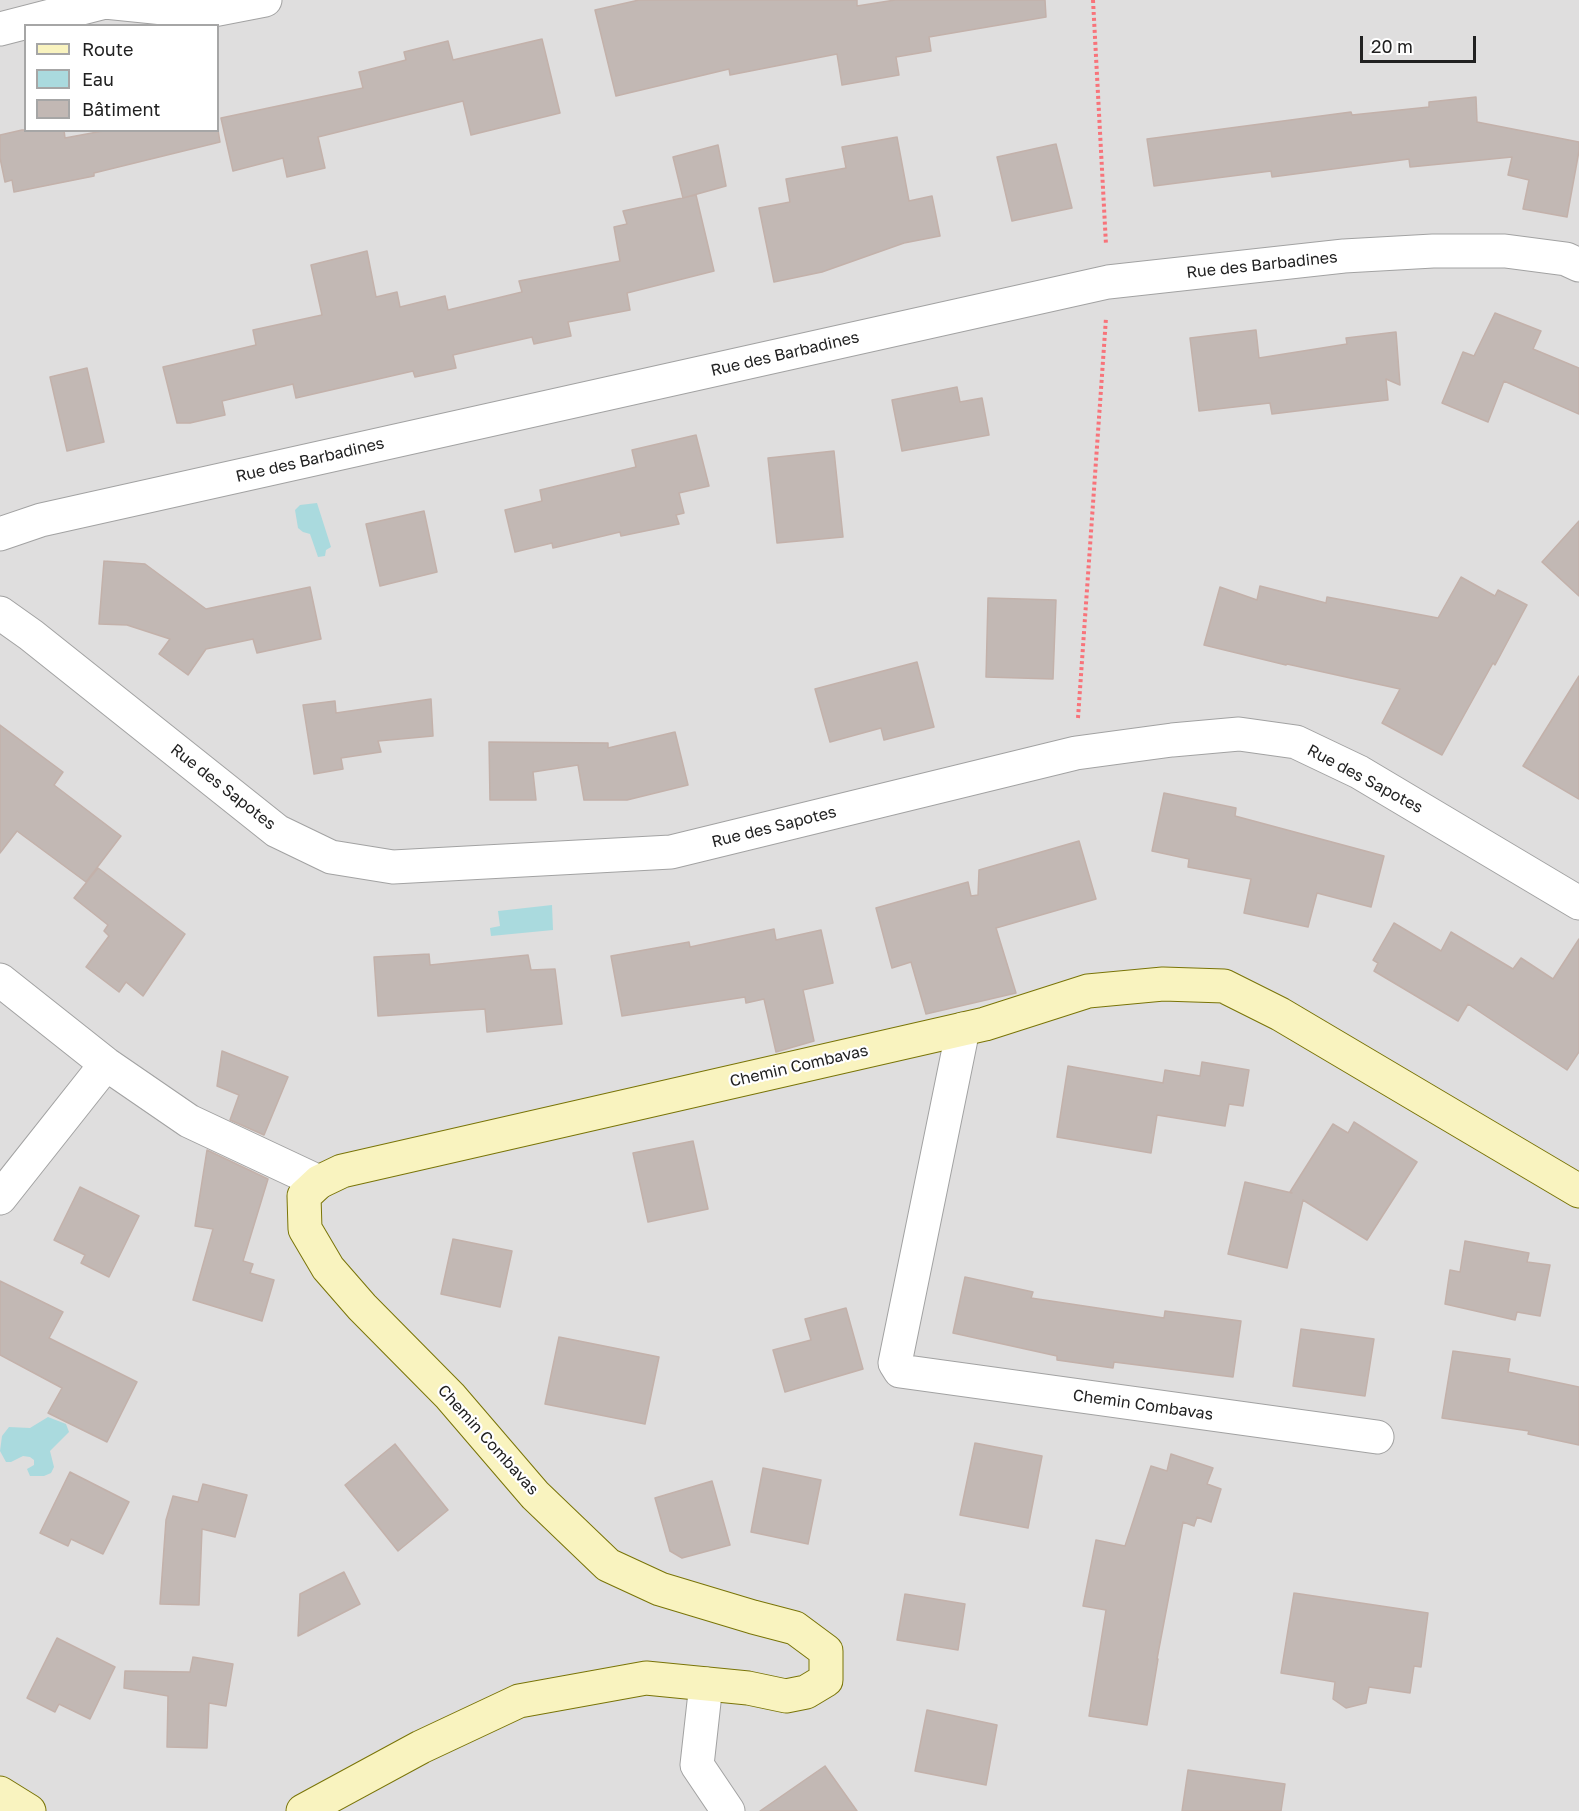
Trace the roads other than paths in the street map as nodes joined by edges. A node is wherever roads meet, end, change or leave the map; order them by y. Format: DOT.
graph roads {
  1 [pos="265,0"];
  2 [pos="0,29"];
  3 [pos="1579,265"];
  4 [pos="0,534"];
  5 [pos="0,613"];
  6 [pos="1579,903"];
  7 [pos="0,980"];
  8 [pos="963,1029"];
  9 [pos="106,1064"];
  10 [pos="319,1182"];
  11 [pos="1579,1191"];
  12 [pos="0,1198"];
  13 [pos="1377,1437"];
  14 [pos="706,1684"];
  15 [pos="0,1793"];
  16 [pos="29,1811"];
  17 [pos="303,1811"];
  18 [pos="728,1811"];
  1 -- 2 [label="street"];
  3 -- 4 [label="street, Rue des Barbadines"];
  5 -- 6 [label="street, Rue des Sapotes"];
  7 -- 9 [label="street"];
  8 -- 10 [label="street, Chemin Combavas"];
  8 -- 11 [label="street, Chemin Combavas"];
  8 -- 13 [label="street, Chemin Combavas"];
  9 -- 10 [label="street"];
  9 -- 12 [label="street"];
  10 -- 14 [label="street, Chemin Combavas"];
  14 -- 17 [label="street, Chemin Combavas"];
  14 -- 18 [label="street"];
  15 -- 16 [label="street"];
}
